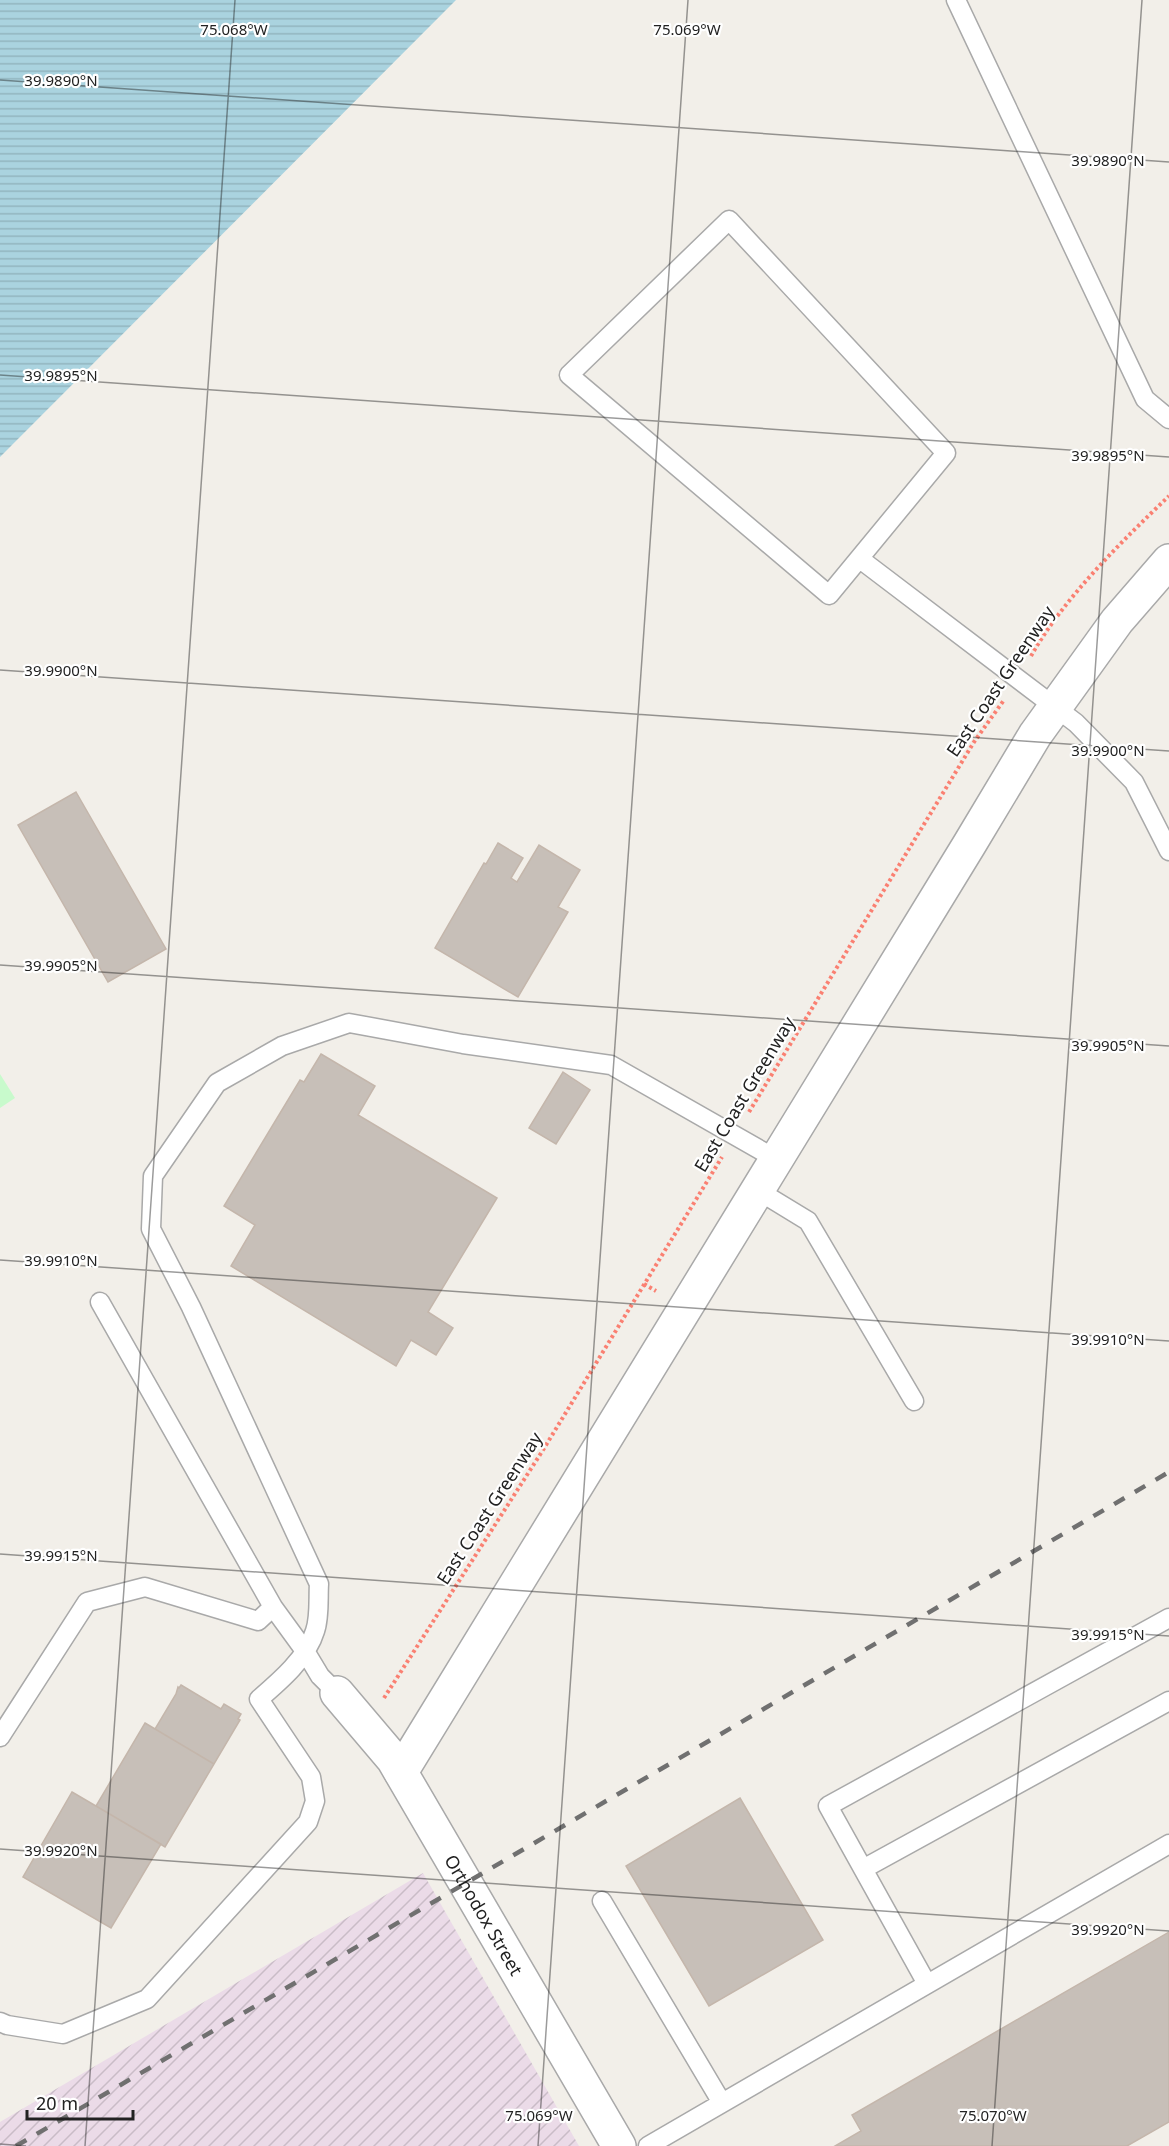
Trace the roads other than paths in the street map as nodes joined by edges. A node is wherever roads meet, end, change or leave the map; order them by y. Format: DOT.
graph roads {
  1 [pos="956,0"];
  2 [pos="1169,419"];
  3 [pos="860,559"];
  4 [pos="1169,561"];
  5 [pos="1055,708"];
  6 [pos="1169,851"];
  7 [pos="776,1159"];
  8 [pos="757,1190"];
  9 [pos="100,1302"];
  10 [pos="914,1401"];
  11 [pos="273,1607"];
  12 [pos="1169,1618"];
  13 [pos="305,1651"];
  14 [pos="337,1693"];
  15 [pos="1169,1701"];
  16 [pos="0,1737"];
  17 [pos="401,1772"];
  18 [pos="1169,1844"];
  19 [pos="863,1869"];
  20 [pos="602,1901"];
  21 [pos="927,1984"];
  22 [pos="0,2022"];
  23 [pos="722,2103"];
  24 [pos="619,2146"];
  25 [pos="648,2146"];
  1 -- 2 [label="lane"];
  3 -- 3 [label="lane"];
  3 -- 5 [label="lane"];
  4 -- 5 [label="street"];
  5 -- 6 [label="lane"];
  5 -- 7 [label="street"];
  7 -- 8 [label="street"];
  7 -- 13 [label="lane"];
  8 -- 10 [label="lane"];
  8 -- 17 [label="street"];
  9 -- 11 [label="lane"];
  11 -- 13 [label="lane"];
  11 -- 16 [label="lane"];
  12 -- 19 [label="lane"];
  13 -- 14 [label="lane"];
  13 -- 22 [label="lane"];
  14 -- 17 [label="street, Orthodox Street"];
  15 -- 19 [label="lane"];
  17 -- 24 [label="street, Orthodox Street"];
  18 -- 21 [label="lane"];
  19 -- 21 [label="lane"];
  20 -- 23 [label="lane"];
  21 -- 23 [label="lane"];
  23 -- 25 [label="lane"];
}
